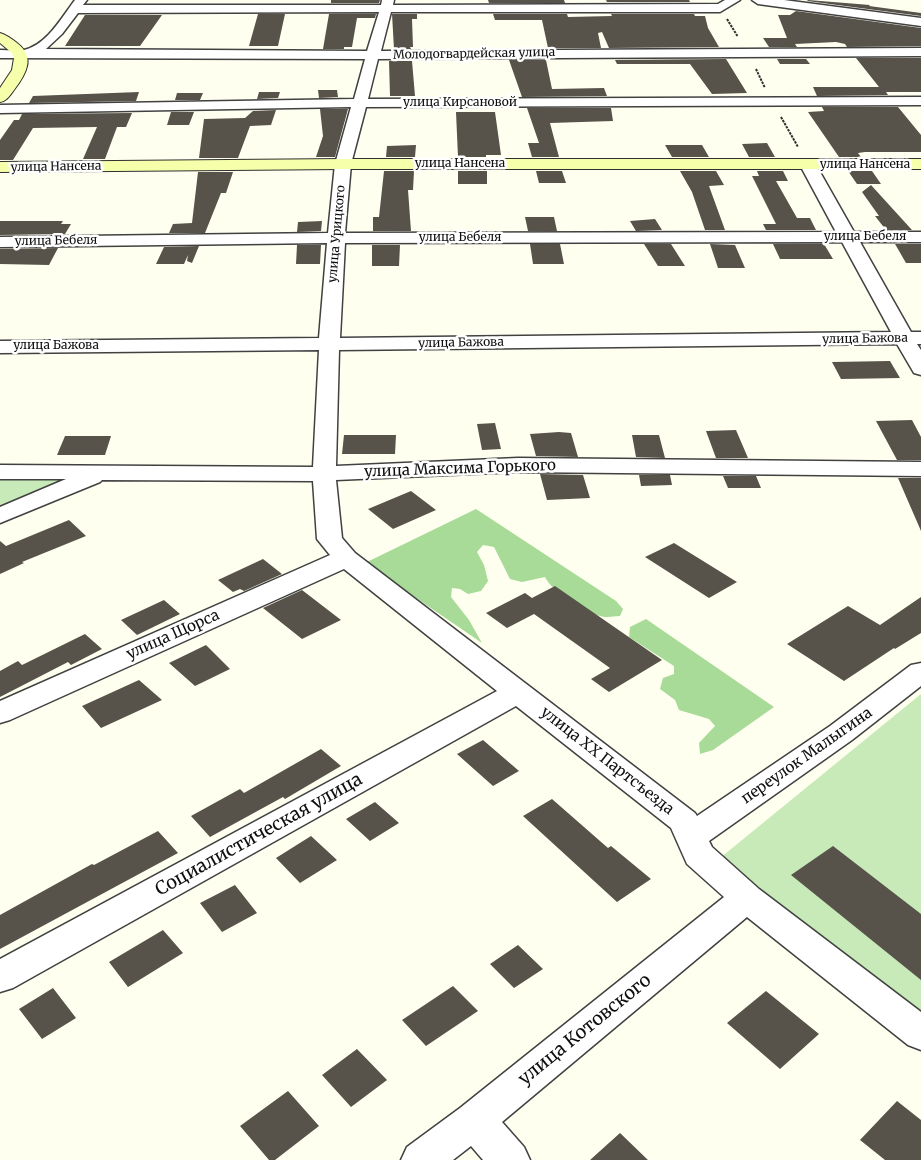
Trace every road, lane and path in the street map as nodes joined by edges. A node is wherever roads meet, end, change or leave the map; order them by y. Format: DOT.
graph roads {
  1 [pos="734,0"];
  2 [pos="758,0"];
  3 [pos="77,4"];
  4 [pos="387,4"];
  5 [pos="921,22"];
  6 [pos="0,37"];
  7 [pos="921,52"];
  8 [pos="24,53"];
  9 [pos="0,54"];
  10 [pos="373,55"];
  11 [pos="0,98"];
  12 [pos="921,101"];
  13 [pos="359,103"];
  14 [pos="0,109"];
  15 [pos="343,164"];
  16 [pos="921,164"];
  17 [pos="808,165"];
  18 [pos="0,167"];
  19 [pos="847,237"];
  20 [pos="921,237"];
  21 [pos="336,238"];
  22 [pos="0,242"];
  23 [pos="913,338"];
  24 [pos="328,345"];
  25 [pos="0,347"];
  26 [pos="921,369"];
  27 [pos="921,469"];
  28 [pos="0,472"];
  29 [pos="104,472"];
  30 [pos="324,474"];
  31 [pos="0,516"];
  32 [pos="346,558"];
  33 [pos="921,672"];
  34 [pos="518,692"];
  35 [pos="0,713"];
  36 [pos="691,838"];
  37 [pos="747,898"];
  38 [pos="0,977"];
  39 [pos="921,1034"];
  40 [pos="474,1121"];
  41 [pos="421,1160"];
  42 [pos="510,1160"];
  1 -- 4 [label="street"];
  2 -- 5 [label="street"];
  3 -- 4 [label="street"];
  3 -- 8 [label="street"];
  4 -- 10 [label="street, улица Урицкого"];
  6 -- 8 [label="main road"];
  7 -- 10 [label="street, Молодогвардейская улица"];
  8 -- 9 [label="street, Молодогвардейская улица"];
  8 -- 10 [label="street, Молодогвардейская улица"];
  8 -- 11 [label="main road"];
  10 -- 13 [label="street, улица Урицкого"];
  12 -- 13 [label="street, улица Кирсановой"];
  13 -- 14 [label="street, улица Кирсановой"];
  13 -- 15 [label="street, улица Урицкого"];
  15 -- 17 [label="main road, улица Нансена"];
  15 -- 18 [label="main road, улица Нансена"];
  15 -- 21 [label="street, улица Урицкого"];
  16 -- 17 [label="main road, улица Нансена"];
  17 -- 19 [label="street"];
  19 -- 20 [label="street, улица Бебеля"];
  19 -- 21 [label="street, улица Бебеля"];
  19 -- 23 [label="street"];
  21 -- 22 [label="street, улица Бебеля"];
  21 -- 24 [label="street, улица Урицкого"];
  23 -- 24 [label="street, улица Бажова"];
  23 -- 26 [label="street"];
  24 -- 25 [label="street, улица Бажова"];
  24 -- 30 [label="street, улица Урицкого"];
  27 -- 30 [label="street, улица Максима Горького"];
  28 -- 29 [label="street, улица Максима Горького"];
  29 -- 30 [label="street, улица Максима Горького"];
  29 -- 31 [label="street"];
  30 -- 32 [label="street, улица XX Партсъезда"];
  32 -- 34 [label="street, улица XX Партсъезда"];
  32 -- 35 [label="street, улица Щорса"];
  33 -- 36 [label="street, переулок Малыгина"];
  34 -- 36 [label="street, улица XX Партсъезда"];
  34 -- 38 [label="street, Социалистическая улица"];
  36 -- 37 [label="street, улица XX Партсъезда"];
  37 -- 39 [label="street, улица XX Партсъезда"];
  37 -- 40 [label="street, улица Котовского"];
  40 -- 41 [label="street, улица Котовского"];
  40 -- 42 [label="street"];
}
